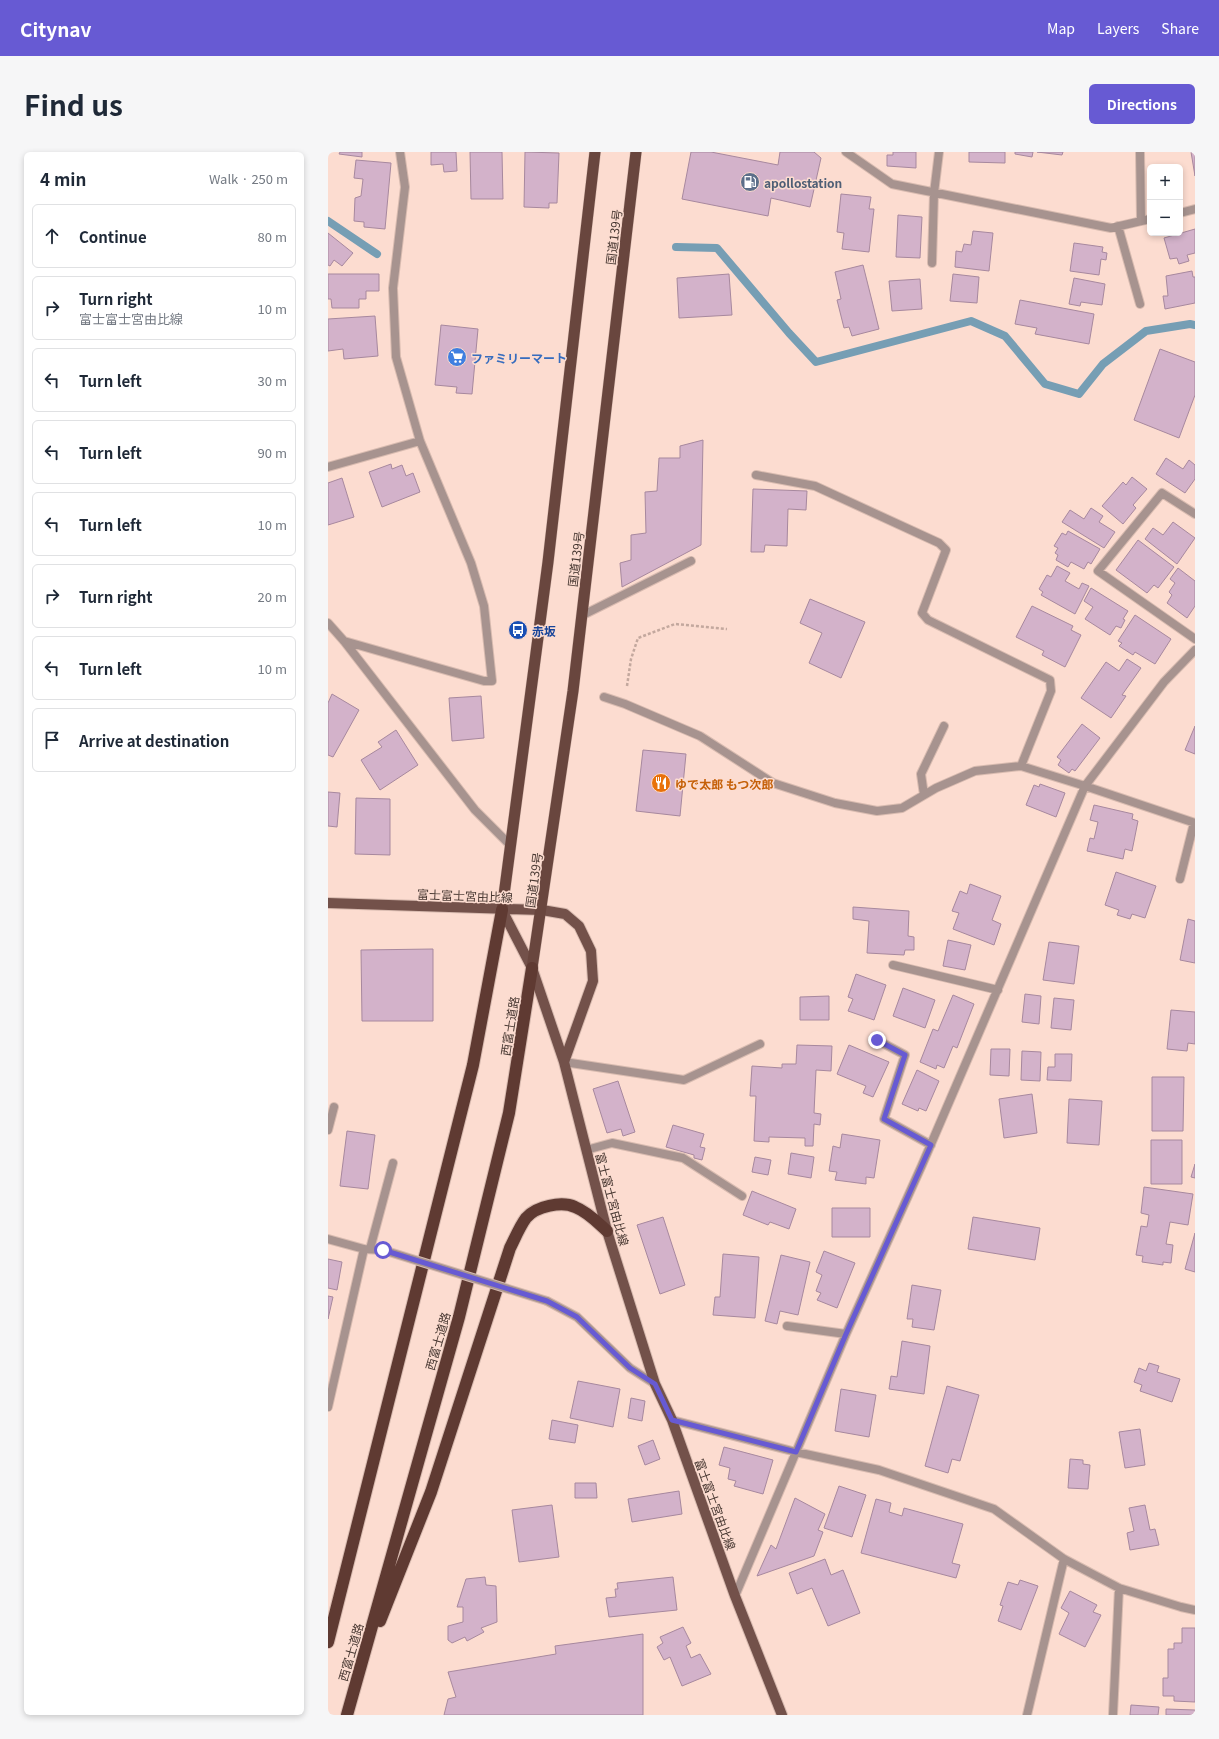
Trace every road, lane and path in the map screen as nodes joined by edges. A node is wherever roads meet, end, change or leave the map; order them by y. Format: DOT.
graph roads {
  1 [pos="400,152"];
  2 [pos="594,152"];
  3 [pos="636,152"];
  4 [pos="846,152"];
  5 [pos="939,152"];
  6 [pos="1140,152"];
  7 [pos="934,192"];
  8 [pos="1195,210"];
  9 [pos="1183,212"];
  10 [pos="1147,220"];
  11 [pos="1141,221"];
  12 [pos="1118,226"];
  13 [pos="932,263"];
  14 [pos="1140,304"];
  15 [pos="420,441"];
  16 [pos="328,468"];
  17 [pos="756,474"];
  18 [pos="1195,514"];
  19 [pos="691,561"];
  20 [pos="581,616"];
  21 [pos="328,623"];
  22 [pos="727,629"];
  23 [pos="1195,639"];
  24 [pos="344,641"];
  25 [pos="1195,650"];
  26 [pos="604,697"];
  27 [pos="625,704"];
  28 [pos="944,726"];
  29 [pos="1021,766"];
  30 [pos="1085,786"];
  31 [pos="924,795"];
  32 [pos="1194,823"];
  33 [pos="510,846"];
  34 [pos="1180,879"];
  35 [pos="328,903"];
  36 [pos="502,910"];
  37 [pos="542,910"];
  38 [pos="893,965"];
  39 [pos="532,968"];
  40 [pos="998,990"];
  41 [pos="877,1040"];
  42 [pos="760,1044"];
  43 [pos="564,1062"];
  44 [pos="334,1107"];
  45 [pos="328,1130"];
  46 [pos="931,1145"];
  47 [pos="586,1150"];
  48 [pos="393,1163"];
  49 [pos="742,1196"];
  50 [pos="607,1232"];
  51 [pos="328,1239"];
  52 [pos="367,1250"];
  53 [pos="787,1326"];
  54 [pos="846,1334"];
  55 [pos="655,1384"];
  56 [pos="328,1407"];
  57 [pos="672,1420"];
  58 [pos="796,1452"];
  59 [pos="1064,1559"];
  60 [pos="1119,1588"];
  61 [pos="735,1596"];
  62 [pos="1195,1610"];
  63 [pos="328,1642"];
  64 [pos="356,1682"];
  65 [pos="346,1715"];
  66 [pos="782,1715"];
  67 [pos="1027,1715"];
  68 [pos="1113,1715"];
  1 -- 15 [label="street"];
  2 -- 33 [label="highway"];
  3 -- 20 [label="highway, 国道139号"];
  4 -- 7 [label="street"];
  5 -- 7 [label="street"];
  6 -- 11 [label="street"];
  7 -- 12 [label="street"];
  7 -- 13 [label="street"];
  8 -- 9 [label="street"];
  10 -- 11 [label="street"];
  11 -- 12 [label="street"];
  12 -- 14 [label="street"];
  15 -- 16 [label="street"];
  15 -- 24 [label="street"];
  17 -- 29 [label="street"];
  18 -- 23 [label="street"];
  19 -- 20 [label="street"];
  20 -- 37 [label="highway, 国道139号"];
  21 -- 24 [label="street"];
  22 -- 27 [label="path"];
  24 -- 33 [label="street"];
  25 -- 30 [label="street"];
  26 -- 27 [label="street"];
  27 -- 31 [label="street"];
  28 -- 31 [label="street"];
  29 -- 30 [label="street"];
  29 -- 31 [label="street"];
  30 -- 32 [label="street"];
  30 -- 40 [label="street"];
  32 -- 34 [label="street"];
  33 -- 36 [label="highway"];
  35 -- 36 [label="main road, 富士富士宮由比線"];
  36 -- 37 [label="main road, 富士富士宮由比線"];
  36 -- 39 [label="main road"];
  36 -- 63 [label="highway, 西富士道路"];
  37 -- 39 [label="highway, 国道139号"];
  37 -- 43 [label="main road, 富士富士宮由比線"];
  38 -- 40 [label="street"];
  39 -- 43 [label="main road"];
  39 -- 64 [label="highway, 西富士道路"];
  40 -- 46 [label="street"];
  41 -- 46 [label="street"];
  42 -- 43 [label="street"];
  43 -- 47 [label="main road, 富士富士宮由比線"];
  44 -- 45 [label="street"];
  46 -- 54 [label="street"];
  47 -- 49 [label="street"];
  47 -- 50 [label="main road, 富士富士宮由比線"];
  48 -- 52 [label="street"];
  50 -- 55 [label="main road, 富士富士宮由比線"];
  50 -- 64 [label="highway"];
  51 -- 52 [label="street"];
  52 -- 55 [label="street, bridge"];
  52 -- 56 [label="street"];
  53 -- 54 [label="street"];
  54 -- 58 [label="street"];
  55 -- 57 [label="main road, 富士富士宮由比線"];
  57 -- 58 [label="street"];
  57 -- 61 [label="main road, 富士富士宮由比線"];
  58 -- 59 [label="street"];
  58 -- 61 [label="street"];
  59 -- 60 [label="street"];
  59 -- 67 [label="street"];
  60 -- 62 [label="street"];
  60 -- 68 [label="street"];
  61 -- 66 [label="main road, 富士富士宮由比線"];
  64 -- 65 [label="highway, 西富士道路"];
}
